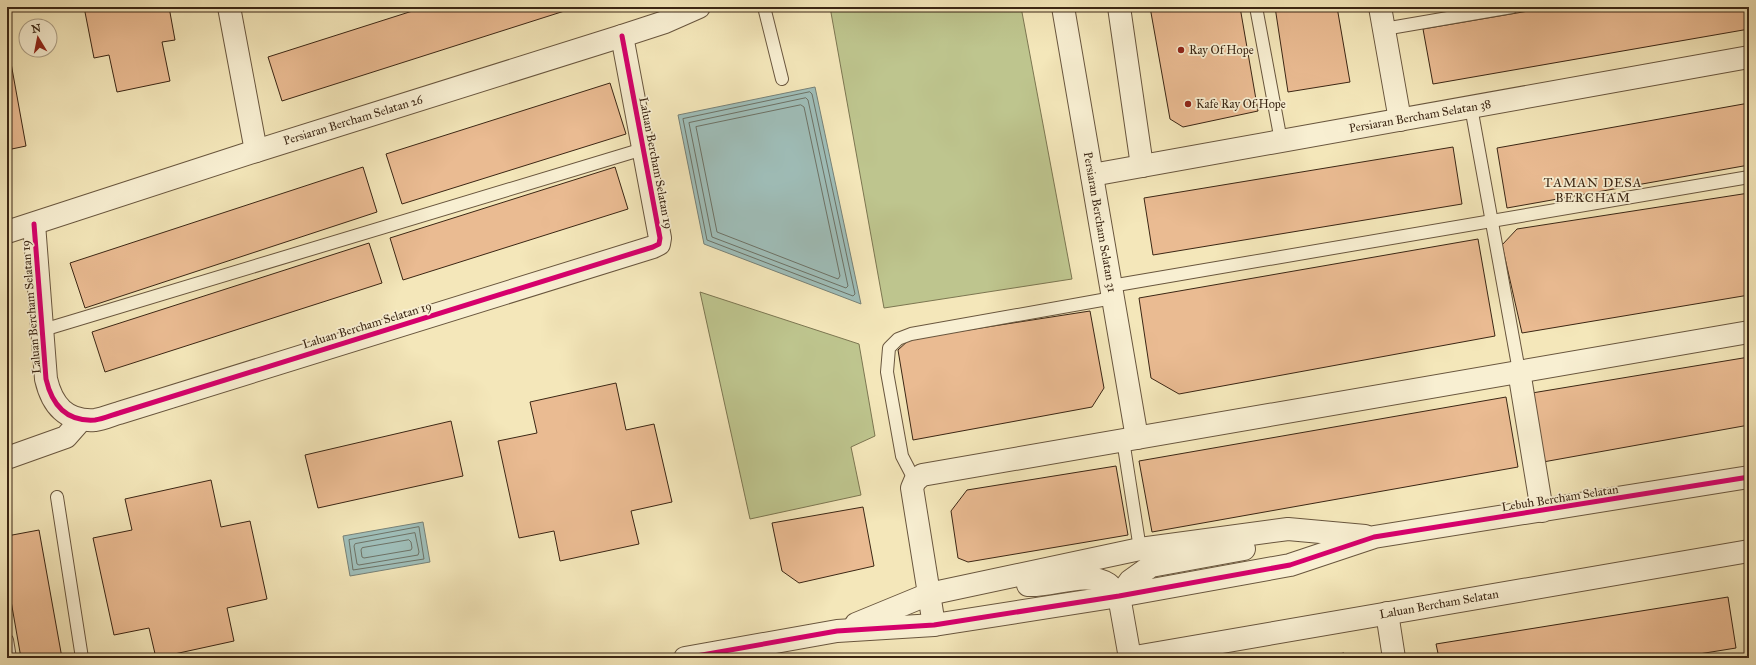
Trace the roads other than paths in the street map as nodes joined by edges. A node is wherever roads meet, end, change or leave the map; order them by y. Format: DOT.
graph roads {
  1 [pos="229,7"];
  2 [pos="699,7"];
  3 [pos="764,7"];
  4 [pos="1063,7"];
  5 [pos="1119,7"];
  6 [pos="1256,7"];
  7 [pos="1380,7"];
  8 [pos="1512,7"];
  9 [pos="1384,29"];
  10 [pos="622,36"];
  11 [pos="1749,57"];
  12 [pos="782,79"];
  13 [pos="1471,107"];
  14 [pos="1400,120"];
  15 [pos="1281,142"];
  16 [pos="644,149"];
  17 [pos="256,151"];
  18 [pos="1142,166"];
  19 [pos="1092,175"];
  20 [pos="1749,177"];
  21 [pos="1492,221"];
  22 [pos="34,224"];
  23 [pos="7,232"];
  24 [pos="1112,292"];
  25 [pos="43,330"];
  26 [pos="1749,332"];
  27 [pos="1519,372"];
  28 [pos="81,420"];
  29 [pos="1130,439"];
  30 [pos="7,458"];
  31 [pos="1749,477"];
  32 [pos="915,481"];
  33 [pos="57,497"];
  34 [pos="1542,511"];
  35 [pos="1288,529"];
  36 [pos="1374,537"];
  37 [pos="1140,549"];
  38 [pos="1749,551"];
  39 [pos="992,580"];
  40 [pos="929,594"];
  41 [pos="1119,596"];
  42 [pos="1387,613"];
  43 [pos="934,625"];
  44 [pos="837,631"];
  45 [pos="7,640"];
  46 [pos="10,658"];
  47 [pos="82,658"];
  48 [pos="685,658"];
  49 [pos="1129,658"];
  50 [pos="1394,658"];
  1 -- 17 [label="street"];
  2 -- 10 [label="street, Persiaran Bercham Selatan 26"];
  3 -- 12 [label="lane"];
  4 -- 19 [label="street, Persiaran Bercham Selatan 31"];
  5 -- 18 [label="street"];
  6 -- 15 [label="lane"];
  7 -- 9 [label="street"];
  8 -- 9 [label="lane"];
  9 -- 14 [label="street"];
  10 -- 16 [label="street, Laluan Bercham Selatan 19"];
  10 -- 17 [label="street, Persiaran Bercham Selatan 26"];
  11 -- 13 [label="street, Persiaran Bercham Selatan 38"];
  13 -- 14 [label="street, Persiaran Bercham Selatan 38"];
  13 -- 21 [label="lane"];
  14 -- 15 [label="street, Persiaran Bercham Selatan 38"];
  15 -- 18 [label="street, Persiaran Bercham Selatan 38"];
  16 -- 25 [label="lane"];
  16 -- 28 [label="street, Laluan Bercham Selatan 19"];
  17 -- 22 [label="street, Persiaran Bercham Selatan 26"];
  18 -- 19 [label="street, Persiaran Bercham Selatan 38"];
  19 -- 24 [label="street, Persiaran Bercham Selatan 31"];
  20 -- 21 [label="lane"];
  21 -- 24 [label="lane"];
  21 -- 27 [label="lane"];
  22 -- 23 [label="street, Persiaran Bercham Selatan 26"];
  22 -- 25 [label="street, Laluan Bercham Selatan 19"];
  24 -- 29 [label="street, Persiaran Bercham Selatan 31"];
  24 -- 32 [label="lane"];
  25 -- 28 [label="street, Laluan Bercham Selatan 19"];
  26 -- 27 [label="street"];
  27 -- 29 [label="street"];
  27 -- 34 [label="street"];
  28 -- 30 [label="street"];
  29 -- 32 [label="street"];
  29 -- 37 [label="lane, Persiaran Bercham Selatan 31"];
  31 -- 34 [label="street, Lebuh Bercham Selatan"];
  32 -- 40 [label="street"];
  33 -- 47 [label="lane"];
  34 -- 36 [label="street, Lebuh Bercham Selatan"];
  35 -- 36 [label="street"];
  35 -- 37 [label="street"];
  35 -- 41 [label="street"];
  36 -- 41 [label="street"];
  37 -- 39 [label="street"];
  38 -- 42 [label="street, Laluan Bercham Selatan"];
  39 -- 40 [label="street"];
  39 -- 41 [label="street"];
  40 -- 43 [label="street"];
  40 -- 44 [label="street"];
  41 -- 43 [label="street"];
  41 -- 49 [label="street"];
  42 -- 49 [label="street, Laluan Bercham Selatan"];
  42 -- 50 [label="street"];
  43 -- 44 [label="street"];
  44 -- 48 [label="street"];
  45 -- 46 [label="lane"];
}
